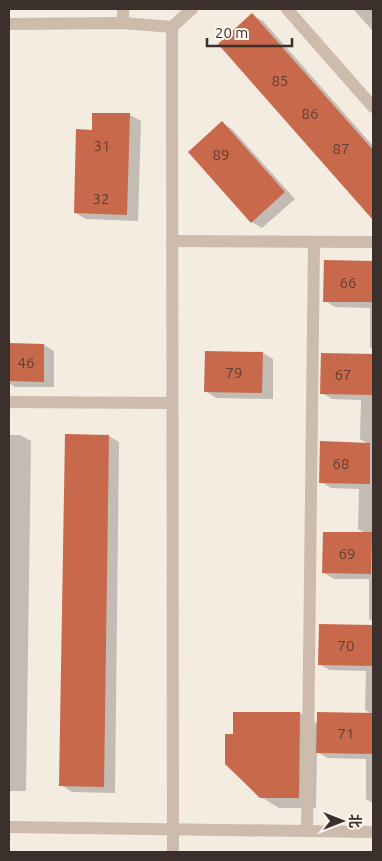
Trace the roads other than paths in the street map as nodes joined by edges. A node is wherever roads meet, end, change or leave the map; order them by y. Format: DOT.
graph roads {
  1 [pos="123,9"];
  2 [pos="192,9"];
  3 [pos="287,9"];
  4 [pos="123,23"];
  5 [pos="9,24"];
  6 [pos="172,27"];
  7 [pos="373,107"];
  8 [pos="172,241"];
  9 [pos="314,242"];
  10 [pos="373,242"];
  11 [pos="9,402"];
  12 [pos="172,403"];
  13 [pos="9,827"];
  14 [pos="172,829"];
  15 [pos="307,831"];
  16 [pos="373,832"];
  17 [pos="173,852"];
  1 -- 4 [label="street"];
  2 -- 6 [label="street"];
  3 -- 7 [label="street"];
  4 -- 5 [label="street"];
  4 -- 6 [label="street"];
  6 -- 8 [label="street"];
  8 -- 9 [label="street"];
  8 -- 12 [label="street"];
  9 -- 10 [label="street"];
  9 -- 15 [label="street"];
  11 -- 12 [label="street"];
  12 -- 14 [label="street"];
  13 -- 14 [label="street"];
  14 -- 15 [label="street"];
  14 -- 17 [label="street"];
  15 -- 16 [label="street"];
}
